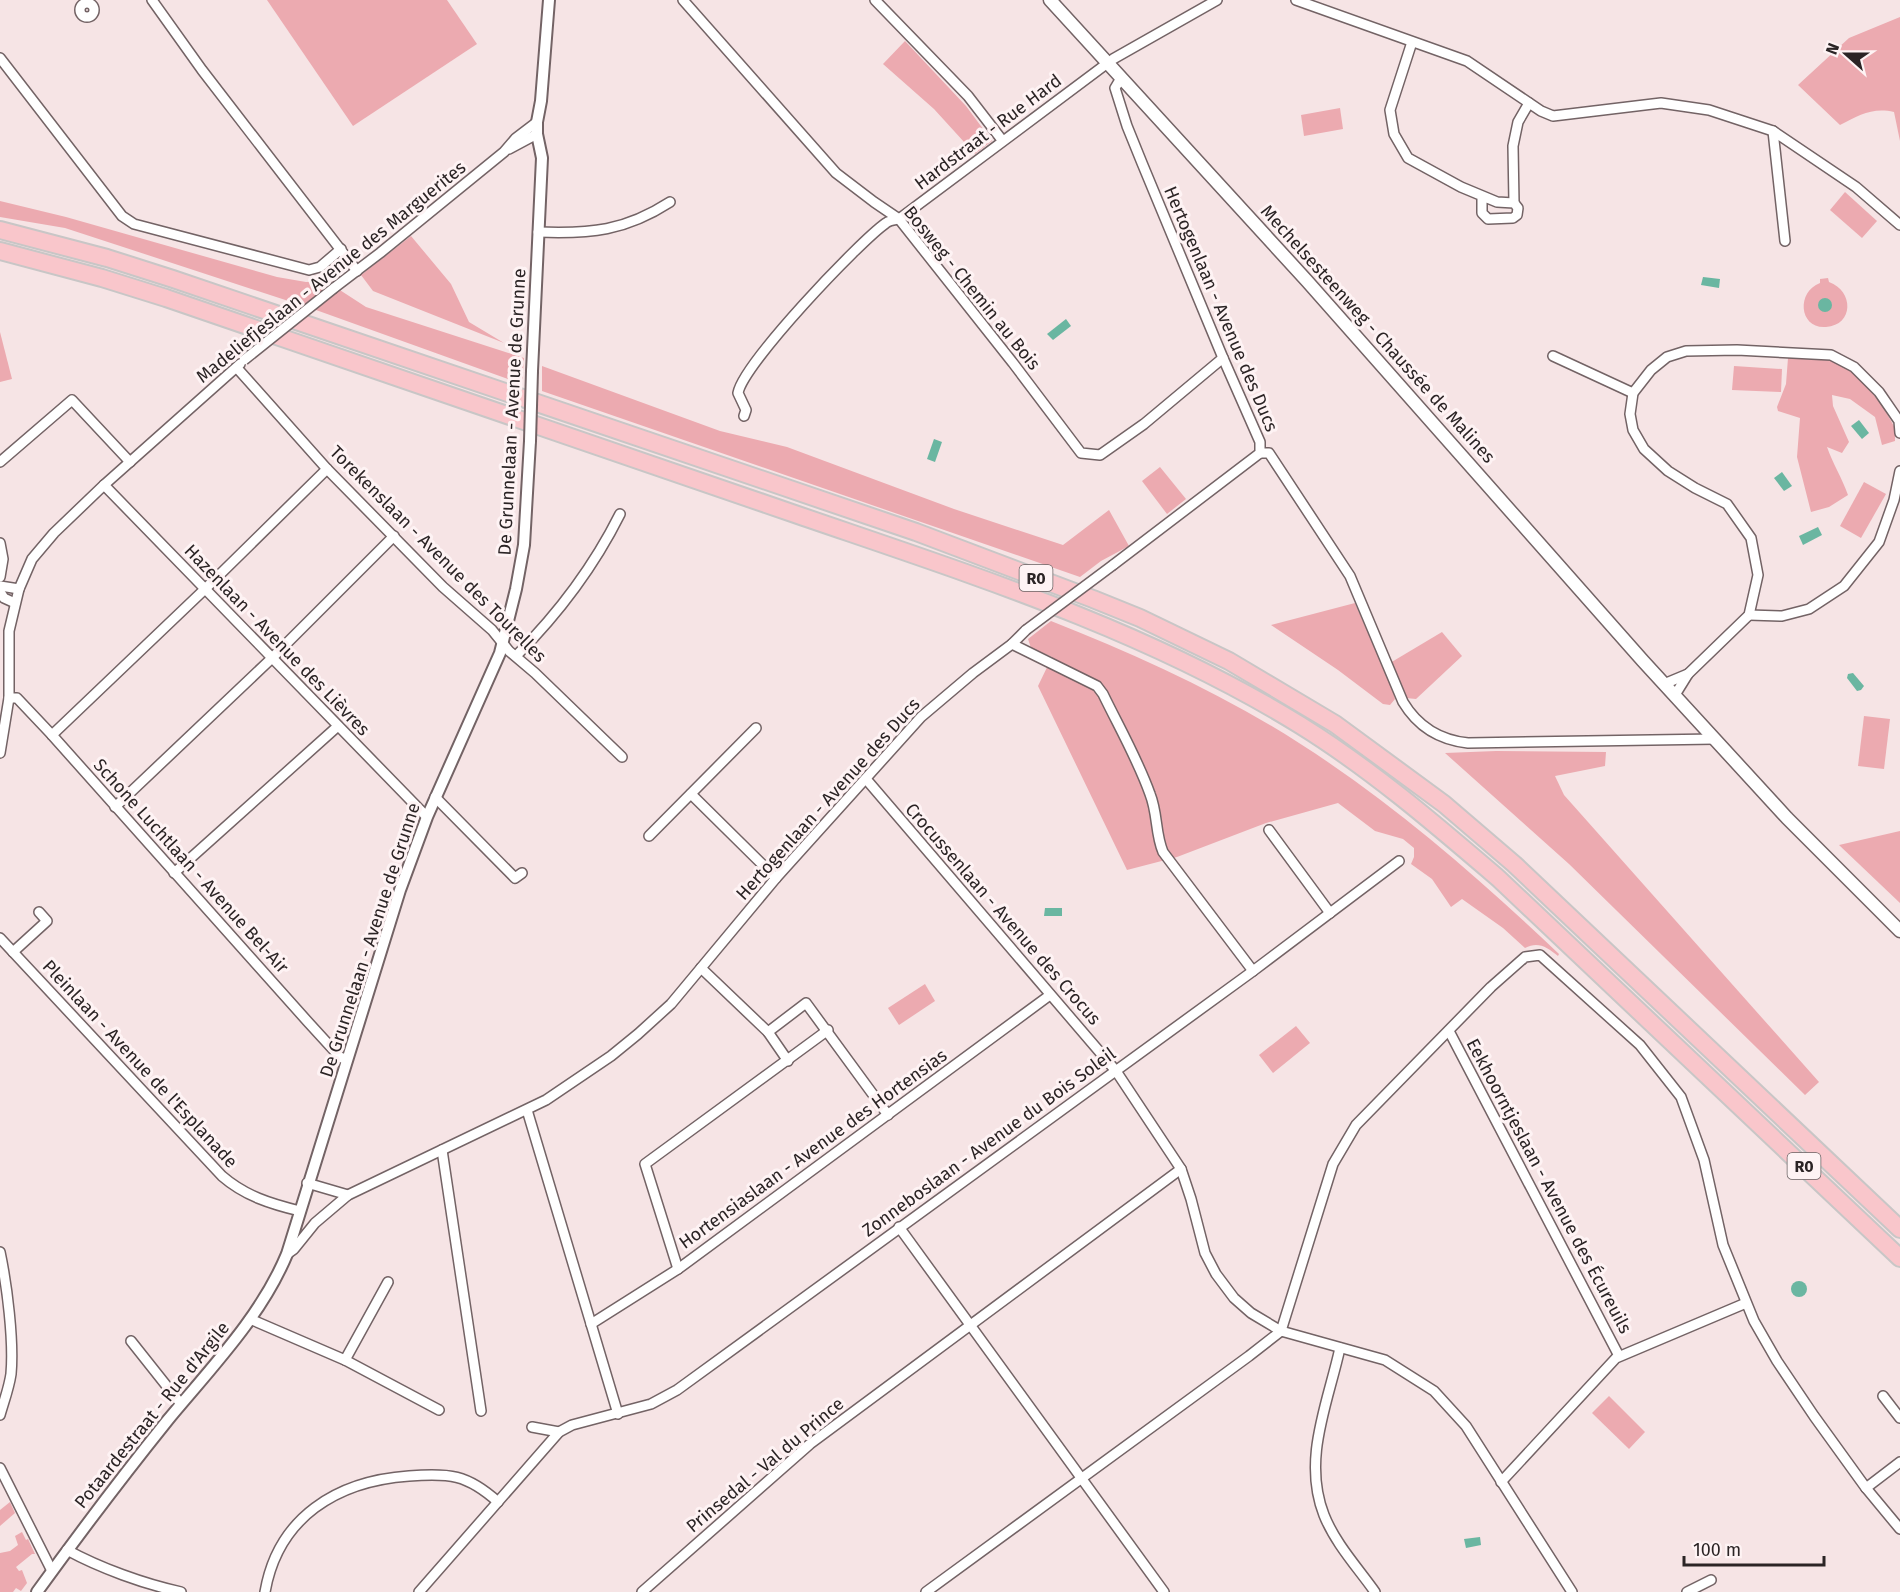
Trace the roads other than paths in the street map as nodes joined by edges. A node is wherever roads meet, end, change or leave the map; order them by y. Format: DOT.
graph roads {
  1 [pos="103,0"];
  2 [pos="152,0"];
  3 [pos="549,0"];
  4 [pos="683,0"];
  5 [pos="875,0"];
  6 [pos="1050,0"];
  7 [pos="1217,0"];
  8 [pos="1296,0"];
  9 [pos="93,6"];
  10 [pos="1412,42"];
  11 [pos="0,58"];
  12 [pos="1107,63"];
  13 [pos="1121,78"];
  14 [pos="1529,103"];
  15 [pos="537,122"];
  16 [pos="1773,131"];
  17 [pos="537,134"];
  18 [pos="1002,140"];
  19 [pos="504,152"];
  20 [pos="1482,196"];
  21 [pos="670,202"];
  22 [pos="1514,202"];
  23 [pos="899,219"];
  24 [pos="1900,225"];
  25 [pos="0,230"];
  26 [pos="538,232"];
  27 [pos="1785,241"];
  28 [pos="341,249"];
  29 [pos="0,251"];
  30 [pos="357,271"];
  31 [pos="1553,356"];
  32 [pos="1223,358"];
  33 [pos="237,368"];
  34 [pos="1633,393"];
  35 [pos="744,416"];
  36 [pos="1900,433"];
  37 [pos="1260,453"];
  38 [pos="0,462"];
  39 [pos="130,462"];
  40 [pos="327,469"];
  41 [pos="1900,471"];
  42 [pos="104,485"];
  43 [pos="620,514"];
  44 [pos="394,536"];
  45 [pos="0,543"];
  46 [pos="0,577"];
  47 [pos="0,586"];
  48 [pos="19,589"];
  49 [pos="205,590"];
  50 [pos="0,592"];
  51 [pos="15,603"];
  52 [pos="1749,615"];
  53 [pos="503,642"];
  54 [pos="1012,644"];
  55 [pos="516,656"];
  56 [pos="271,659"];
  57 [pos="4,660"];
  58 [pos="1688,674"];
  59 [pos="1664,684"];
  60 [pos="1675,695"];
  61 [pos="9,698"];
  62 [pos="338,726"];
  63 [pos="756,728"];
  64 [pos="52,735"];
  65 [pos="1714,740"];
  66 [pos="0,753"];
  67 [pos="622,757"];
  68 [pos="866,779"];
  69 [pos="691,794"];
  70 [pos="435,797"];
  71 [pos="115,807"];
  72 [pos="427,817"];
  73 [pos="1269,830"];
  74 [pos="649,836"];
  75 [pos="1399,861"];
  76 [pos="174,873"];
  77 [pos="522,873"];
  78 [pos="776,878"];
  79 [pos="39,912"];
  80 [pos="1330,913"];
  81 [pos="1900,931"];
  82 [pos="0,938"];
  83 [pos="13,952"];
  84 [pos="701,968"];
  85 [pos="1253,971"];
  86 [pos="1050,994"];
  87 [pos="828,1030"];
  88 [pos="1449,1031"];
  89 [pos="768,1032"];
  90 [pos="347,1060"];
  91 [pos="788,1061"];
  92 [pos="1116,1071"];
  93 [pos="527,1110"];
  94 [pos="888,1115"];
  95 [pos="442,1150"];
  96 [pos="1181,1169"];
  97 [pos="308,1183"];
  98 [pos="348,1195"];
  99 [pos="300,1211"];
  100 [pos="899,1227"];
  101 [pos="1900,1229"];
  102 [pos="0,1252"];
  103 [pos="287,1254"];
  104 [pos="1900,1258"];
  105 [pos="678,1269"];
  106 [pos="388,1281"];
  107 [pos="1746,1303"];
  108 [pos="250,1319"];
  109 [pos="591,1324"];
  110 [pos="970,1325"];
  111 [pos="1281,1331"];
  112 [pos="131,1341"];
  113 [pos="1340,1348"];
  114 [pos="1619,1356"];
  115 [pos="345,1360"];
  116 [pos="1883,1396"];
  117 [pos="181,1404"];
  118 [pos="439,1410"];
  119 [pos="481,1411"];
  120 [pos="618,1414"];
  121 [pos="0,1415"];
  122 [pos="1900,1418"];
  123 [pos="532,1427"];
  124 [pos="559,1432"];
  125 [pos="1900,1462"];
  126 [pos="0,1468"];
  127 [pos="1081,1478"];
  128 [pos="1501,1482"];
  129 [pos="1866,1488"];
  130 [pos="498,1502"];
  131 [pos="1900,1529"];
  132 [pos="67,1550"];
  133 [pos="52,1571"];
  134 [pos="1711,1580"];
  135 [pos="37,1592"];
  136 [pos="181,1592"];
  137 [pos="265,1592"];
  138 [pos="419,1592"];
  139 [pos="642,1592"];
  140 [pos="926,1592"];
  141 [pos="1164,1592"];
  142 [pos="1375,1592"];
  143 [pos="1572,1592"];
  144 [pos="1687,1592"];
  1 -- 9 [label="street"];
  2 -- 28 [label="street"];
  3 -- 15 [label="street, De Grunnelaan - Avenue de Grunne"];
  4 -- 23 [label="street, Bosweg - Chemin au Bois"];
  5 -- 18 [label="street"];
  6 -- 12 [label="main road, Mechelsesteenweg - Chaussée de Malines"];
  7 -- 12 [label="street, Hardstraat - Rue Hard"];
  8 -- 10 [label="street"];
  10 -- 14 [label="street"];
  10 -- 20 [label="street"];
  11 -- 28 [label="street"];
  12 -- 13 [label="main road, Mechelsesteenweg - Chaussée de Malines"];
  12 -- 18 [label="street, Hardstraat - Rue Hard"];
  13 -- 32 [label="street, Hertogenlaan - Avenue des Ducs"];
  13 -- 59 [label="main road, Mechelsesteenweg - Chaussée de Malines"];
  14 -- 16 [label="street"];
  14 -- 22 [label="street"];
  15 -- 17 [label="street, De Grunnelaan - Avenue de Grunne"];
  15 -- 19 [label="street, Madeliefjeslaan - Avenue des Marguerites"];
  16 -- 24 [label="street"];
  16 -- 27 [label="street"];
  17 -- 19 [label="street, Madeliefjeslaan - Avenue des Marguerites"];
  17 -- 26 [label="street, De Grunnelaan - Avenue de Grunne"];
  18 -- 23 [label="street, Hardstraat - Rue Hard"];
  19 -- 30 [label="street, Madeliefjeslaan - Avenue des Marguerites"];
  20 -- 22 [label="street"];
  20 -- 22 [label="street"];
  21 -- 26 [label="street"];
  23 -- 32 [label="street, Bosweg - Chemin au Bois"];
  23 -- 35 [label="street, Hardstraat - Rue Hard"];
  25 -- 101 [label="highway, R0"];
  26 -- 53 [label="street, De Grunnelaan - Avenue de Grunne, bridge"];
  28 -- 30 [label="street"];
  29 -- 104 [label="highway, R0"];
  30 -- 33 [label="street, Madeliefjeslaan - Avenue des Marguerites, bridge"];
  31 -- 34 [label="street"];
  32 -- 37 [label="street, Hertogenlaan - Avenue des Ducs"];
  33 -- 39 [label="street, Madeliefjeslaan - Avenue des Marguerites"];
  33 -- 40 [label="street, Torekenslaan - Avenue des Tourelles"];
  34 -- 36 [label="street"];
  34 -- 52 [label="street"];
  37 -- 54 [label="street, Hertogenlaan - Avenue des Ducs, bridge"];
  37 -- 65 [label="street"];
  38 -- 39 [label="street"];
  39 -- 42 [label="street, Madeliefjeslaan - Avenue des Marguerites"];
  40 -- 44 [label="street, Torekenslaan - Avenue des Tourelles"];
  40 -- 49 [label="street"];
  41 -- 52 [label="street"];
  42 -- 48 [label="street, Madeliefjeslaan - Avenue des Marguerites"];
  42 -- 49 [label="street, Hazenlaan - Avenue des Lièvres"];
  43 -- 55 [label="street"];
  44 -- 53 [label="street, Torekenslaan - Avenue des Tourelles"];
  44 -- 56 [label="street"];
  45 -- 46 [label="street"];
  47 -- 48 [label="street"];
  48 -- 51 [label="street, Madeliefjeslaan - Avenue des Marguerites"];
  49 -- 56 [label="street, Hazenlaan - Avenue des Lièvres"];
  49 -- 64 [label="street"];
  50 -- 51 [label="street"];
  51 -- 57 [label="street, Madeliefjeslaan - Avenue des Marguerites"];
  52 -- 58 [label="street"];
  53 -- 55 [label="street, Torekenslaan - Avenue des Tourelles"];
  53 -- 70 [label="street, De Grunnelaan - Avenue de Grunne"];
  54 -- 68 [label="street, Hertogenlaan - Avenue des Ducs"];
  54 -- 85 [label="street"];
  55 -- 67 [label="street, Torekenslaan - Avenue des Tourelles"];
  56 -- 62 [label="street, Hazenlaan - Avenue des Lièvres"];
  56 -- 71 [label="street"];
  57 -- 61 [label="street, Madeliefjeslaan - Avenue des Marguerites"];
  58 -- 59 [label="street"];
  58 -- 60 [label="street"];
  59 -- 60 [label="main road, Mechelsesteenweg - Chaussée de Malines"];
  60 -- 65 [label="main road, Mechelsesteenweg - Chaussée de Malines"];
  61 -- 64 [label="street, Schone Luchtlaan - Avenue Bel-Air"];
  61 -- 66 [label="street, Madeliefjeslaan - Avenue des Marguerites"];
  62 -- 72 [label="street, Hazenlaan - Avenue des Lièvres"];
  62 -- 76 [label="street"];
  63 -- 69 [label="street"];
  64 -- 71 [label="street, Schone Luchtlaan - Avenue Bel-Air"];
  65 -- 81 [label="main road, Mechelsesteenweg - Chaussée de Malines"];
  68 -- 78 [label="street, Hertogenlaan - Avenue des Ducs"];
  68 -- 86 [label="street, Crocussenlaan - Avenue des Crocus"];
  69 -- 74 [label="street"];
  69 -- 78 [label="street"];
  70 -- 72 [label="street, De Grunnelaan - Avenue de Grunne"];
  70 -- 77 [label="street"];
  71 -- 76 [label="street, Schone Luchtlaan - Avenue Bel-Air"];
  72 -- 90 [label="street, De Grunnelaan - Avenue de Grunne"];
  73 -- 80 [label="street"];
  75 -- 80 [label="street, Zonneboslaan - Avenue du Bois Soleil"];
  76 -- 90 [label="street, Schone Luchtlaan - Avenue Bel-Air"];
  78 -- 84 [label="street, Hertogenlaan - Avenue des Ducs"];
  79 -- 83 [label="street"];
  80 -- 85 [label="street, Zonneboslaan - Avenue du Bois Soleil"];
  82 -- 83 [label="street, Pleinlaan - Avenue de l'Esplanade"];
  83 -- 99 [label="street, Pleinlaan - Avenue de l'Esplanade"];
  84 -- 89 [label="street"];
  84 -- 93 [label="street, Hertogenlaan - Avenue des Ducs"];
  85 -- 92 [label="street, Zonneboslaan - Avenue du Bois Soleil"];
  86 -- 92 [label="street, Crocussenlaan - Avenue des Crocus"];
  86 -- 94 [label="street, Hortensiaslaan - Avenue des Hortensias"];
  87 -- 89 [label="street"];
  87 -- 91 [label="street"];
  87 -- 94 [label="street"];
  88 -- 107 [label="street"];
  88 -- 111 [label="street"];
  88 -- 114 [label="street, Eekhoorntjeslaan - Avenue des Écureuils"];
  89 -- 91 [label="street"];
  90 -- 97 [label="street, De Grunnelaan - Avenue de Grunne"];
  91 -- 105 [label="street"];
  92 -- 96 [label="street, Crocussenlaan - Avenue des Crocus"];
  92 -- 100 [label="street, Zonneboslaan - Avenue du Bois Soleil"];
  93 -- 95 [label="street, Hertogenlaan - Avenue des Ducs"];
  93 -- 109 [label="street"];
  94 -- 105 [label="street, Hortensiaslaan - Avenue des Hortensias"];
  95 -- 98 [label="street, Hertogenlaan - Avenue des Ducs"];
  95 -- 119 [label="street"];
  96 -- 110 [label="street, Prinsedal - Val du Prince"];
  96 -- 111 [label="street, Crocussenlaan - Avenue des Crocus"];
  97 -- 98 [label="street"];
  97 -- 99 [label="street, De Grunnelaan - Avenue de Grunne"];
  98 -- 103 [label="street, Hertogenlaan - Avenue des Ducs"];
  99 -- 103 [label="street, De Grunnelaan - Avenue de Grunne"];
  100 -- 110 [label="street"];
  100 -- 120 [label="street, Zonneboslaan - Avenue du Bois Soleil"];
  102 -- 121 [label="street"];
  103 -- 108 [label="street, Potaardestraat - Rue d'Argile"];
  105 -- 109 [label="street, Hortensiaslaan - Avenue des Hortensias"];
  106 -- 115 [label="street"];
  107 -- 114 [label="street"];
  107 -- 129 [label="street"];
  108 -- 115 [label="street"];
  108 -- 117 [label="street, Potaardestraat - Rue d'Argile"];
  109 -- 120 [label="street"];
  110 -- 127 [label="street"];
  110 -- 139 [label="street, Prinsedal - Val du Prince"];
  111 -- 113 [label="street, Crocussenlaan - Avenue des Crocus"];
  111 -- 127 [label="street"];
  112 -- 117 [label="street"];
  113 -- 128 [label="street, Crocussenlaan - Avenue des Crocus"];
  113 -- 142 [label="street"];
  114 -- 128 [label="street"];
  115 -- 118 [label="street"];
  116 -- 122 [label="street"];
  117 -- 132 [label="street, Potaardestraat - Rue d'Argile"];
  120 -- 124 [label="street, Zonneboslaan - Avenue du Bois Soleil"];
  123 -- 124 [label="street"];
  124 -- 130 [label="street"];
  125 -- 129 [label="street"];
  126 -- 133 [label="street"];
  127 -- 140 [label="street"];
  127 -- 141 [label="street"];
  128 -- 143 [label="street, Crocussenlaan - Avenue des Crocus"];
  129 -- 131 [label="street"];
  130 -- 137 [label="street"];
  130 -- 138 [label="street"];
  132 -- 133 [label="street, Potaardestraat - Rue d'Argile"];
  132 -- 136 [label="street"];
  133 -- 135 [label="street, Potaardestraat - Rue d'Argile"];
  134 -- 144 [label="street"];
}
